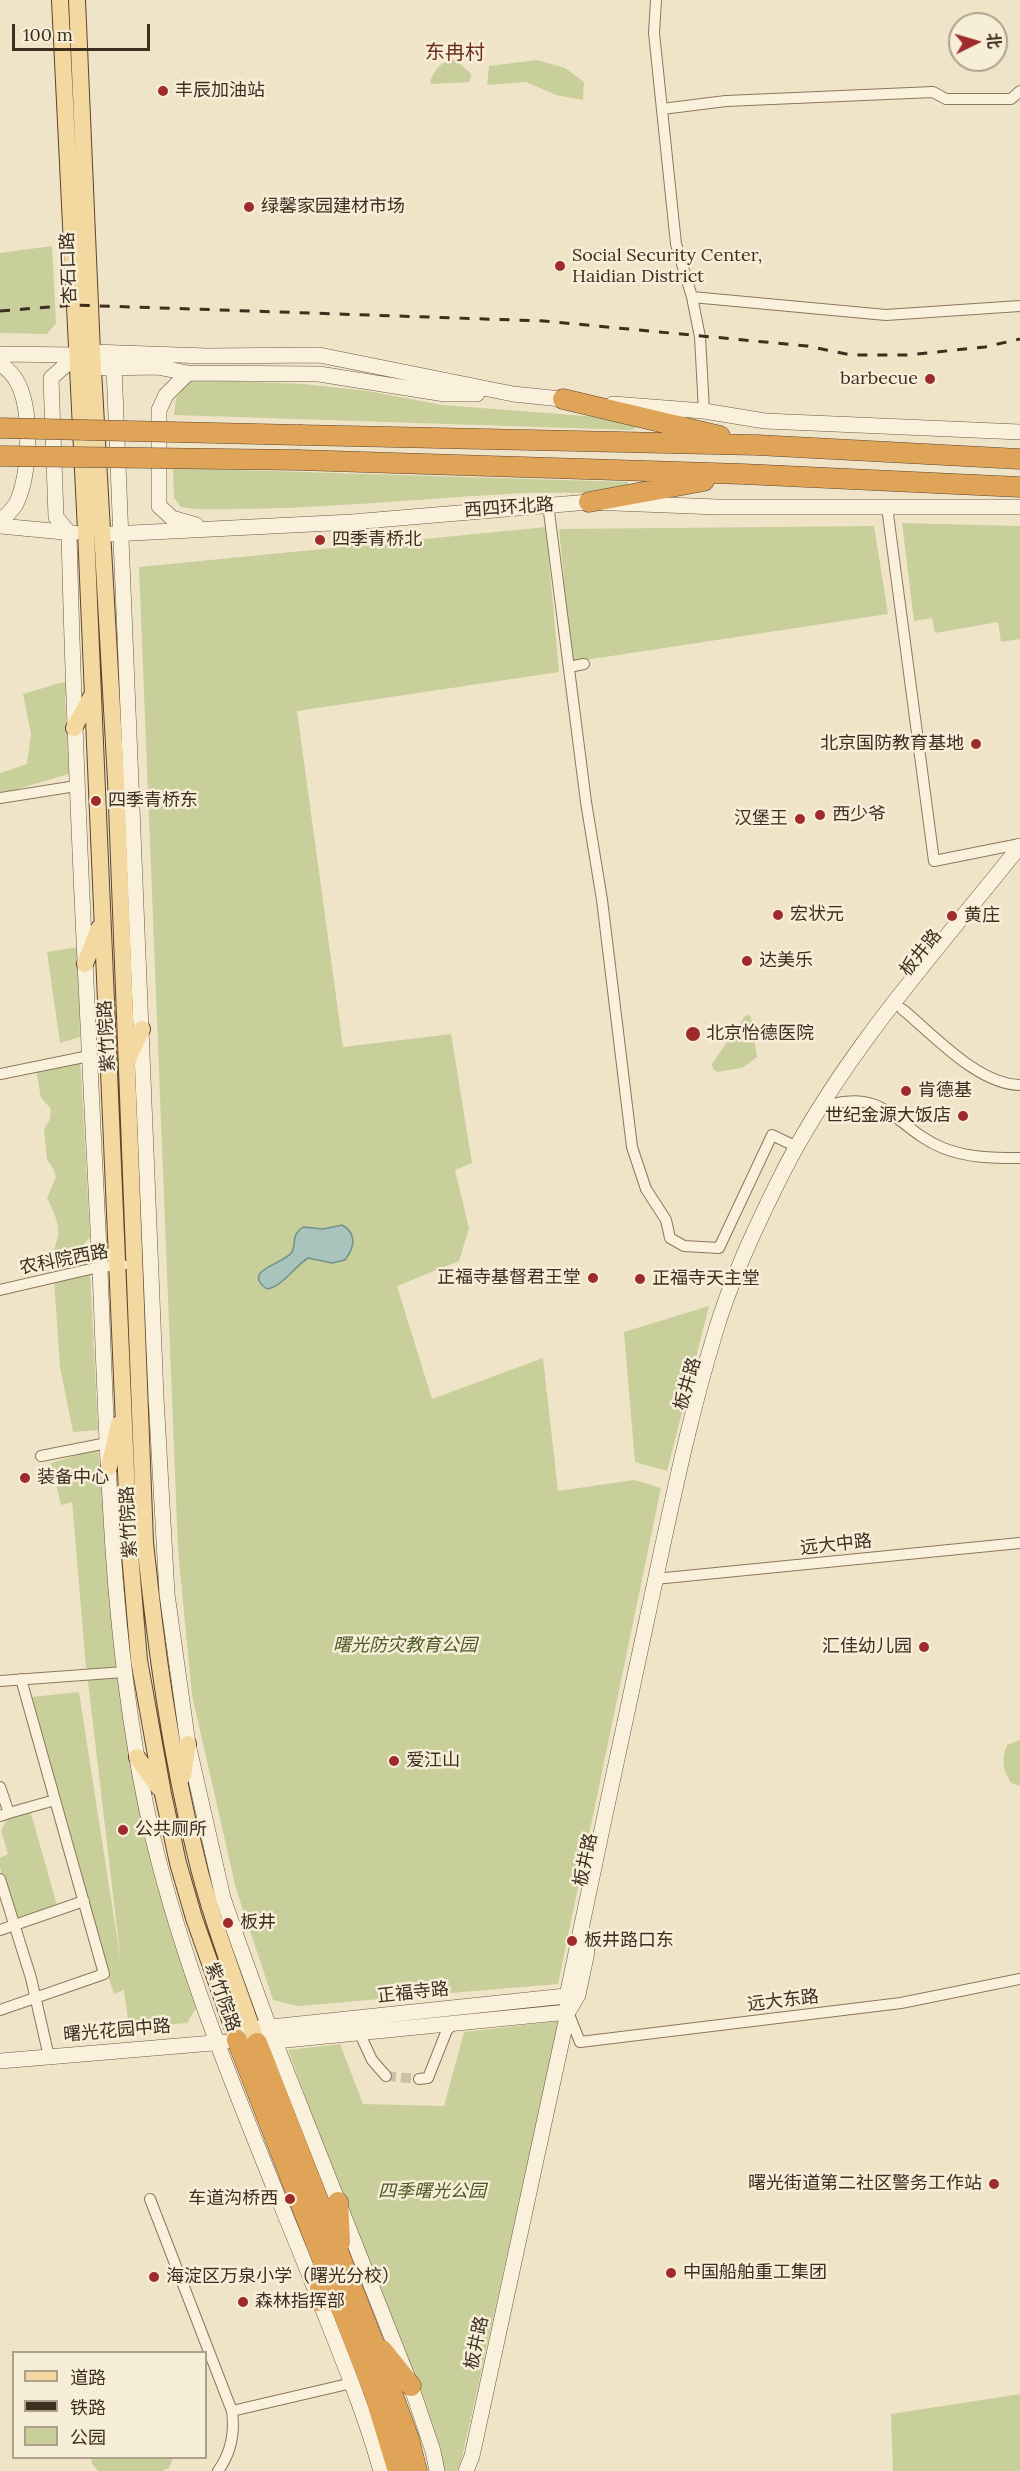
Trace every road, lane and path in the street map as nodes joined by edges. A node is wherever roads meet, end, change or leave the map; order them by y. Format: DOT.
graph roads {
  1 [pos="60,0"];
  2 [pos="77,0"];
  3 [pos="656,0"];
  4 [pos="1020,91"];
  5 [pos="662,109"];
  6 [pos="693,297"];
  7 [pos="1020,306"];
  8 [pos="0,354"];
  9 [pos="207,356"];
  10 [pos="87,358"];
  11 [pos="0,362"];
  12 [pos="114,367"];
  13 [pos="158,367"];
  14 [pos="188,373"];
  15 [pos="513,394"];
  16 [pos="563,399"];
  17 [pos="704,411"];
  18 [pos="0,428"];
  19 [pos="1020,432"];
  20 [pos="1020,444"];
  21 [pos="757,445"];
  22 [pos="0,456"];
  23 [pos="977,457"];
  24 [pos="1020,459"];
  25 [pos="743,474"];
  26 [pos="1016,488"];
  27 [pos="589,502"];
  28 [pos="548,504"];
  29 [pos="887,507"];
  30 [pos="1020,507"];
  31 [pos="0,521"];
  32 [pos="0,526"];
  33 [pos="206,528"];
  34 [pos="77,532"];
  35 [pos="103,534"];
  36 [pos="121,534"];
  37 [pos="584,664"];
  38 [pos="569,667"];
  39 [pos="91,697"];
  40 [pos="74,728"];
  41 [pos="76,786"];
  42 [pos="0,798"];
  43 [pos="1020,845"];
  44 [pos="1020,861"];
  45 [pos="102,922"];
  46 [pos="85,964"];
  47 [pos="902,1009"];
  48 [pos="142,1029"];
  49 [pos="89,1056"];
  50 [pos="126,1063"];
  51 [pos="0,1074"];
  52 [pos="1020,1085"];
  53 [pos="832,1104"];
  54 [pos="797,1147"];
  55 [pos="1020,1158"];
  56 [pos="134,1264"];
  57 [pos="99,1267"];
  58 [pos="0,1290"];
  59 [pos="124,1406"];
  60 [pos="108,1443"];
  61 [pos="41,1456"];
  62 [pos="109,1467"];
  63 [pos="1020,1543"];
  64 [pos="660,1579"];
  65 [pos="124,1672"];
  66 [pos="21,1679"];
  67 [pos="0,1681"];
  68 [pos="188,1744"];
  69 [pos="137,1757"];
  70 [pos="0,1787"];
  71 [pos="180,1789"];
  72 [pos="163,1794"];
  73 [pos="55,1800"];
  74 [pos="4,1814"];
  75 [pos="0,1879"];
  76 [pos="84,1901"];
  77 [pos="13,1925"];
  78 [pos="0,1929"];
  79 [pos="1020,1979"];
  80 [pos="36,1998"];
  81 [pos="571,2001"];
  82 [pos="0,2010"];
  83 [pos="455,2023"];
  84 [pos="359,2032"];
  85 [pos="258,2036"];
  86 [pos="217,2043"];
  87 [pos="49,2056"];
  88 [pos="0,2061"];
  89 [pos="386,2076"];
  90 [pos="419,2079"];
  91 [pos="150,2199"];
  92 [pos="338,2202"];
  93 [pos="332,2260"];
  94 [pos="319,2301"];
  95 [pos="371,2336"];
  96 [pos="352,2383"];
  97 [pos="411,2386"];
  98 [pos="232,2411"];
  99 [pos="473,2463"];
  100 [pos="218,2471"];
  101 [pos="381,2471"];
  102 [pos="398,2471"];
  103 [pos="417,2471"];
  104 [pos="437,2471"];
  105 [pos="465,2471"];
  1 -- 10 [label="main road, 杏石口路"];
  2 -- 10 [label="main road, 杏石口路"];
  3 -- 5 [label="street"];
  4 -- 5 [label="street"];
  5 -- 6 [label="street"];
  6 -- 7 [label="street"];
  6 -- 17 [label="street"];
  8 -- 10 [label="street"];
  9 -- 10 [label="street"];
  9 -- 13 [label="street"];
  9 -- 15 [label="street"];
  10 -- 12 [label="street"];
  10 -- 34 [label="main road, 杏石口路"];
  10 -- 34 [label="street"];
  10 -- 35 [label="main road, 杏石口路"];
  11 -- 31 [label="street"];
  12 -- 13 [label="street"];
  12 -- 36 [label="street, 紫竹院路"];
  13 -- 14 [label="street"];
  14 -- 15 [label="street"];
  14 -- 33 [label="street"];
  15 -- 16 [label="street"];
  16 -- 17 [label="street"];
  16 -- 21 [label="highway"];
  17 -- 19 [label="street"];
  18 -- 21 [label="highway, bridge"];
  20 -- 23 [label="highway"];
  21 -- 23 [label="highway"];
  22 -- 25 [label="highway, 西四环北路, bridge"];
  23 -- 24 [label="highway"];
  25 -- 26 [label="highway, 西四环北路"];
  25 -- 27 [label="highway"];
  27 -- 28 [label="street, 西四环北路"];
  27 -- 29 [label="street, 西四环北路"];
  28 -- 33 [label="street, 西四环北路"];
  28 -- 38 [label="street"];
  29 -- 30 [label="street, 西四环北路"];
  29 -- 43 [label="street"];
  32 -- 34 [label="street, 西四环北路"];
  33 -- 36 [label="street, 西四环北路"];
  34 -- 35 [label="street, 西四环北路"];
  34 -- 39 [label="main road, 紫竹院路"];
  34 -- 40 [label="street, 紫竹院路"];
  35 -- 36 [label="street, 西四环北路"];
  35 -- 50 [label="main road, 紫竹院路"];
  36 -- 48 [label="street, 紫竹院路"];
  37 -- 38 [label="street"];
  38 -- 54 [label="street"];
  39 -- 40 [label="main road"];
  39 -- 45 [label="main road, 紫竹院路"];
  40 -- 41 [label="street, 紫竹院路"];
  41 -- 42 [label="street"];
  41 -- 46 [label="street, 紫竹院路"];
  43 -- 54 [label="street"];
  44 -- 47 [label="street, 板井路"];
  45 -- 46 [label="main road"];
  45 -- 56 [label="main road, 紫竹院路"];
  46 -- 49 [label="street, 紫竹院路"];
  47 -- 52 [label="street"];
  47 -- 53 [label="street, 板井路"];
  48 -- 50 [label="main road"];
  48 -- 56 [label="street, 紫竹院路"];
  49 -- 51 [label="street"];
  49 -- 57 [label="street, 紫竹院路"];
  50 -- 56 [label="main road, 紫竹院路"];
  53 -- 55 [label="street"];
  53 -- 64 [label="street, 板井路"];
  54 -- 64 [label="street"];
  56 -- 57 [label="street, 农科院西路"];
  56 -- 59 [label="main road, 紫竹院路"];
  56 -- 68 [label="street, 紫竹院路"];
  56 -- 71 [label="main road, 紫竹院路"];
  57 -- 58 [label="street, 农科院西路"];
  57 -- 60 [label="street, 紫竹院路"];
  59 -- 62 [label="main road"];
  59 -- 72 [label="main road, 紫竹院路"];
  60 -- 61 [label="street"];
  60 -- 62 [label="street, 紫竹院路"];
  62 -- 65 [label="street, 紫竹院路"];
  63 -- 64 [label="street, 远大中路"];
  64 -- 81 [label="street, 板井路"];
  65 -- 66 [label="street"];
  65 -- 69 [label="street, 紫竹院路"];
  66 -- 67 [label="street"];
  66 -- 73 [label="street"];
  68 -- 71 [label="main road"];
  68 -- 85 [label="street, 紫竹院路"];
  69 -- 72 [label="main road"];
  69 -- 86 [label="street, 紫竹院路"];
  70 -- 74 [label="street"];
  71 -- 85 [label="main road, 紫竹院路"];
  72 -- 85 [label="main road, 紫竹院路"];
  73 -- 74 [label="street"];
  73 -- 76 [label="street"];
  75 -- 77 [label="street"];
  76 -- 77 [label="street"];
  76 -- 80 [label="street"];
  77 -- 78 [label="street"];
  77 -- 80 [label="street"];
  79 -- 81 [label="street, 远大东路"];
  80 -- 82 [label="street"];
  80 -- 87 [label="street"];
  81 -- 83 [label="street, 正福寺路"];
  81 -- 85 [label="street, 正福寺路"];
  81 -- 99 [label="street, 板井路"];
  83 -- 84 [label="street, 正福寺路"];
  83 -- 90 [label="street"];
  84 -- 85 [label="street, 正福寺路"];
  84 -- 89 [label="street"];
  85 -- 86 [label="street, 曙光花园中路"];
  85 -- 92 [label="street, 紫竹院路"];
  85 -- 93 [label="highway, 紫竹院路"];
  86 -- 87 [label="street, 曙光花园中路"];
  86 -- 94 [label="street, 紫竹院路"];
  87 -- 88 [label="street, 曙光花园中路"];
  91 -- 98 [label="street"];
  92 -- 93 [label="highway"];
  92 -- 97 [label="street, 紫竹院路"];
  93 -- 94 [label="highway"];
  93 -- 95 [label="highway, 紫竹院路"];
  93 -- 102 [label="highway, 紫竹院路"];
  94 -- 96 [label="street, 紫竹院路"];
  95 -- 97 [label="highway"];
  95 -- 103 [label="highway, 紫竹院路"];
  96 -- 98 [label="street"];
  96 -- 101 [label="street, 紫竹院路"];
  97 -- 104 [label="street, 紫竹院路"];
  98 -- 100 [label="street"];
  99 -- 105 [label="street, 板井路"];
}
